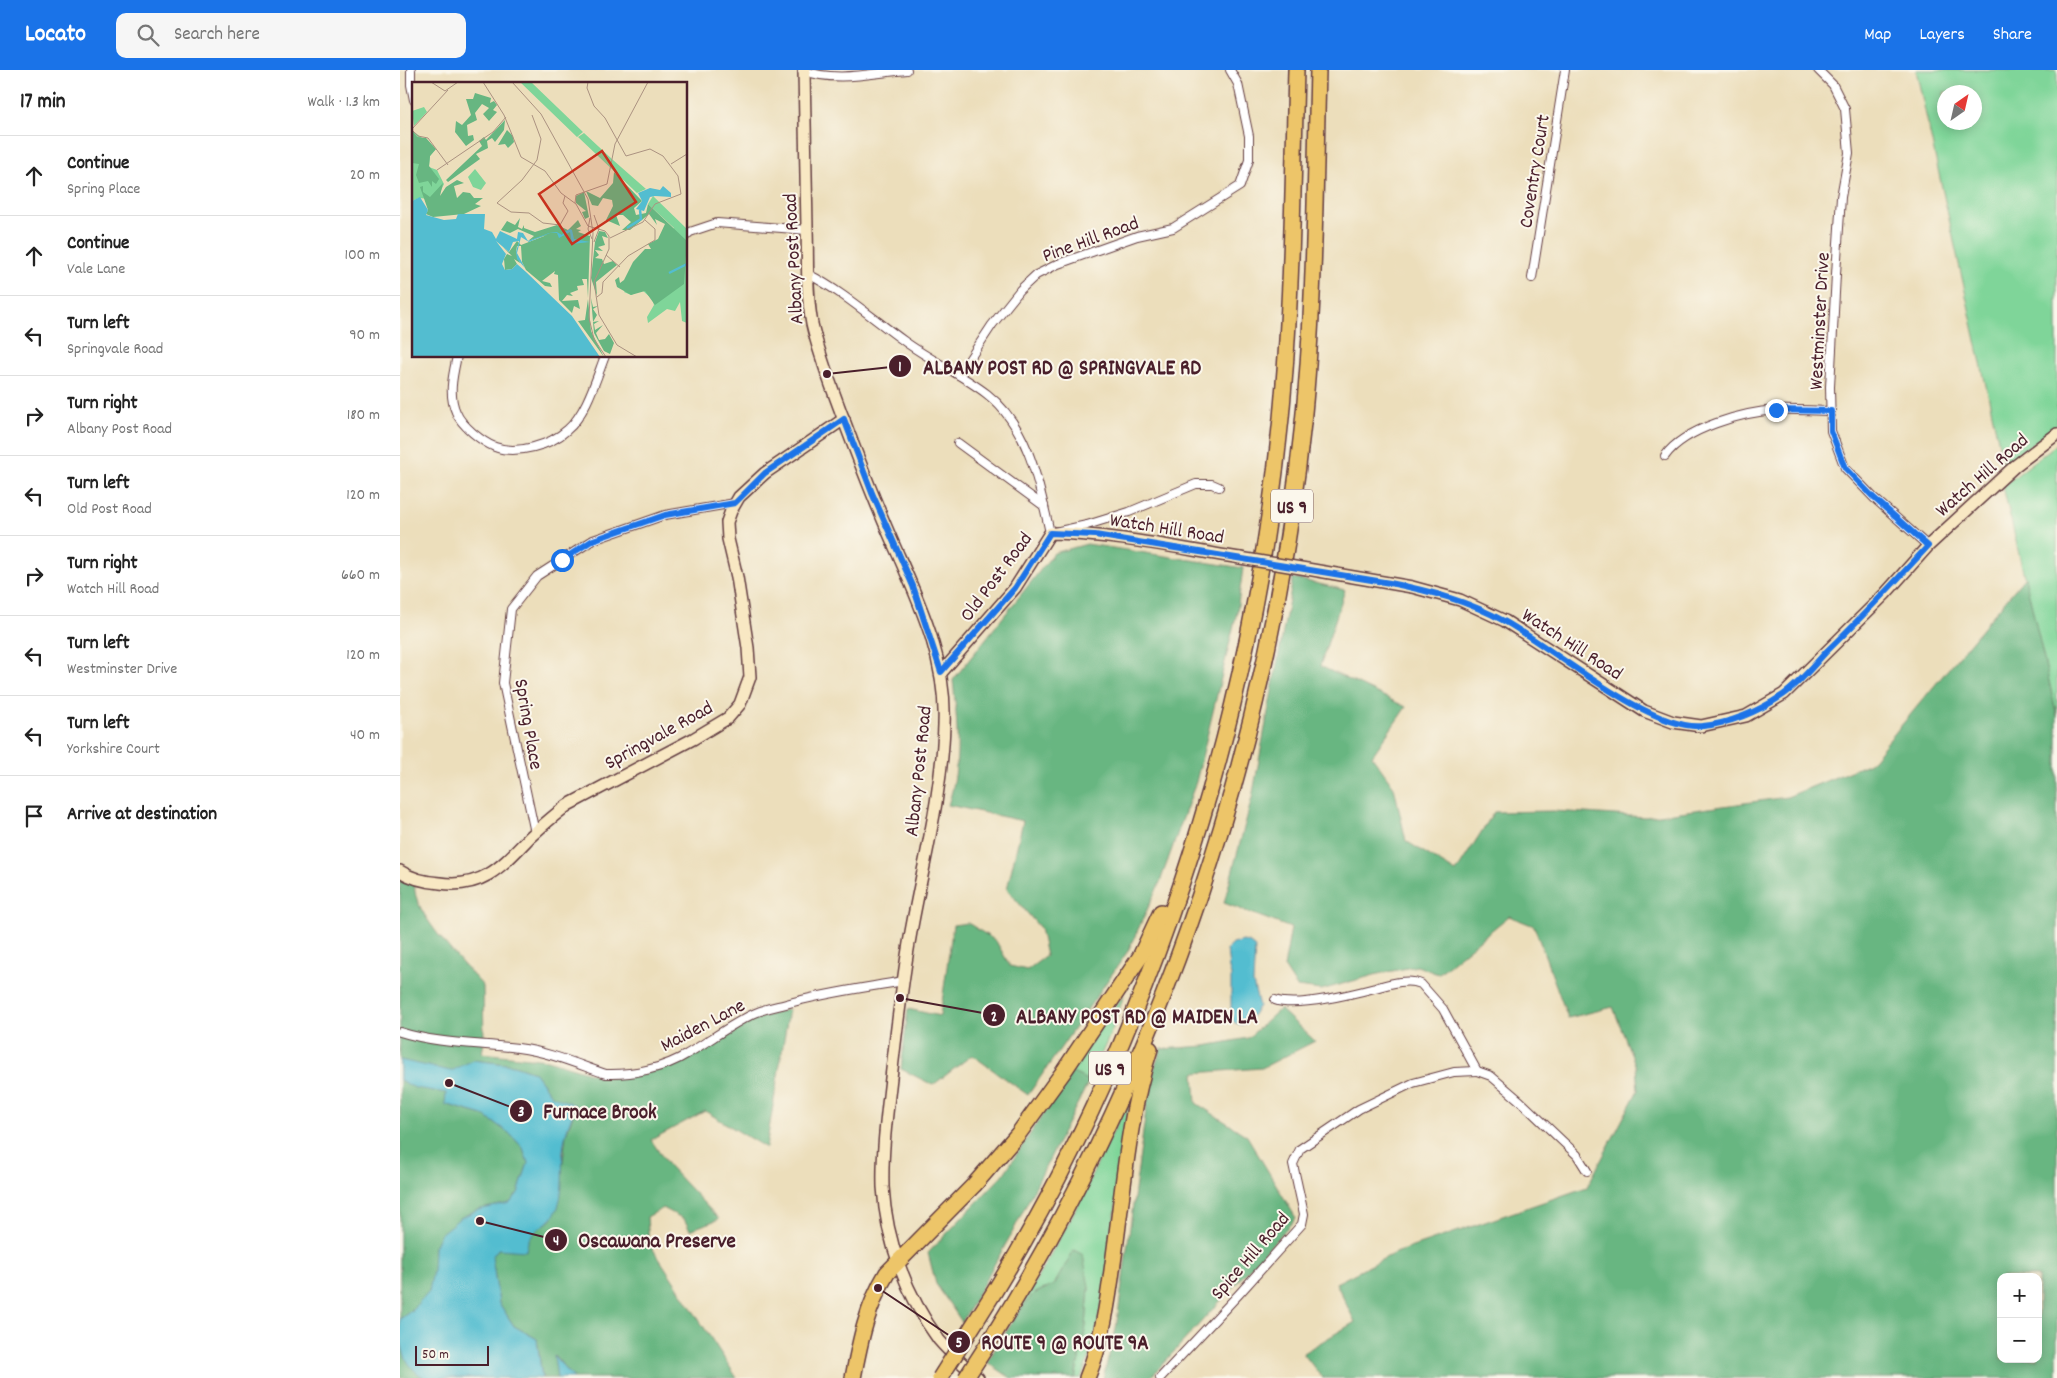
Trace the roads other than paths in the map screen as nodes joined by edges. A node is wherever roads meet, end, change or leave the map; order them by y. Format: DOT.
graph roads {
  1 [pos="412,70"];
  2 [pos="803,70"];
  3 [pos="907,70"];
  4 [pos="1230,70"];
  5 [pos="1296,70"];
  6 [pos="1318,70"];
  7 [pos="1565,70"];
  8 [pos="1818,70"];
  9 [pos="412,90"];
  10 [pos="807,230"];
  11 [pos="688,234"];
  12 [pos="808,274"];
  13 [pos="1532,278"];
  14 [pos="457,358"];
  15 [pos="604,358"];
  16 [pos="959,375"];
  17 [pos="1831,411"];
  18 [pos="844,419"];
  19 [pos="2057,434"];
  20 [pos="958,443"];
  21 [pos="1665,456"];
  22 [pos="1219,486"];
  23 [pos="735,503"];
  24 [pos="1044,506"];
  25 [pos="1050,533"];
  26 [pos="1928,546"];
  27 [pos="941,672"];
  28 [pos="1206,800"];
  29 [pos="535,833"];
  30 [pos="400,871"];
  31 [pos="1188,930"];
  32 [pos="903,981"];
  33 [pos="1276,1000"];
  34 [pos="400,1032"];
  35 [pos="1477,1071"];
  36 [pos="1587,1171"];
  37 [pos="899,1263"];
  38 [pos="853,1378"];
  39 [pos="940,1378"];
  40 [pos="966,1378"];
  41 [pos="978,1378"];
  42 [pos="1087,1378"];
  43 [pos="1160,1378"];
  1 -- 9 [label="street"];
  2 -- 3 [label="street"];
  2 -- 10 [label="street, Albany Post Road"];
  4 -- 16 [label="street, Pine Hill Road"];
  5 -- 28 [label="highway, US 9"];
  6 -- 31 [label="highway, US 9"];
  7 -- 13 [label="street, Coventry Court"];
  8 -- 17 [label="street, Westminster Drive"];
  10 -- 11 [label="street"];
  10 -- 12 [label="street, Albany Post Road"];
  12 -- 16 [label="street, Old Post Road"];
  12 -- 18 [label="street, Albany Post Road"];
  14 -- 15 [label="street"];
  16 -- 24 [label="street, Old Post Road"];
  17 -- 21 [label="street"];
  17 -- 26 [label="street, Westminster Drive"];
  18 -- 23 [label="street, Springvale Road"];
  18 -- 27 [label="street, Albany Post Road"];
  19 -- 26 [label="street, Watch Hill Road"];
  20 -- 24 [label="street"];
  22 -- 25 [label="street, Watch Hill Road"];
  23 -- 29 [label="street, Springvale Road"];
  23 -- 29 [label="street, Spring Place"];
  24 -- 25 [label="street, Old Post Road"];
  25 -- 26 [label="street, Watch Hill Road, bridge"];
  25 -- 27 [label="street, Old Post Road"];
  27 -- 32 [label="street, Albany Post Road"];
  28 -- 37 [label="highway"];
  28 -- 39 [label="highway, US 9, bridge"];
  29 -- 30 [label="street, Springvale Road"];
  31 -- 40 [label="highway, US 9, bridge"];
  31 -- 42 [label="highway"];
  32 -- 34 [label="street, Maiden Lane"];
  32 -- 37 [label="street, Albany Post Road"];
  33 -- 35 [label="street"];
  35 -- 36 [label="street"];
  35 -- 43 [label="street, Spice Hill Road"];
  37 -- 38 [label="highway"];
  37 -- 41 [label="street, Albany Post Road"];
}
